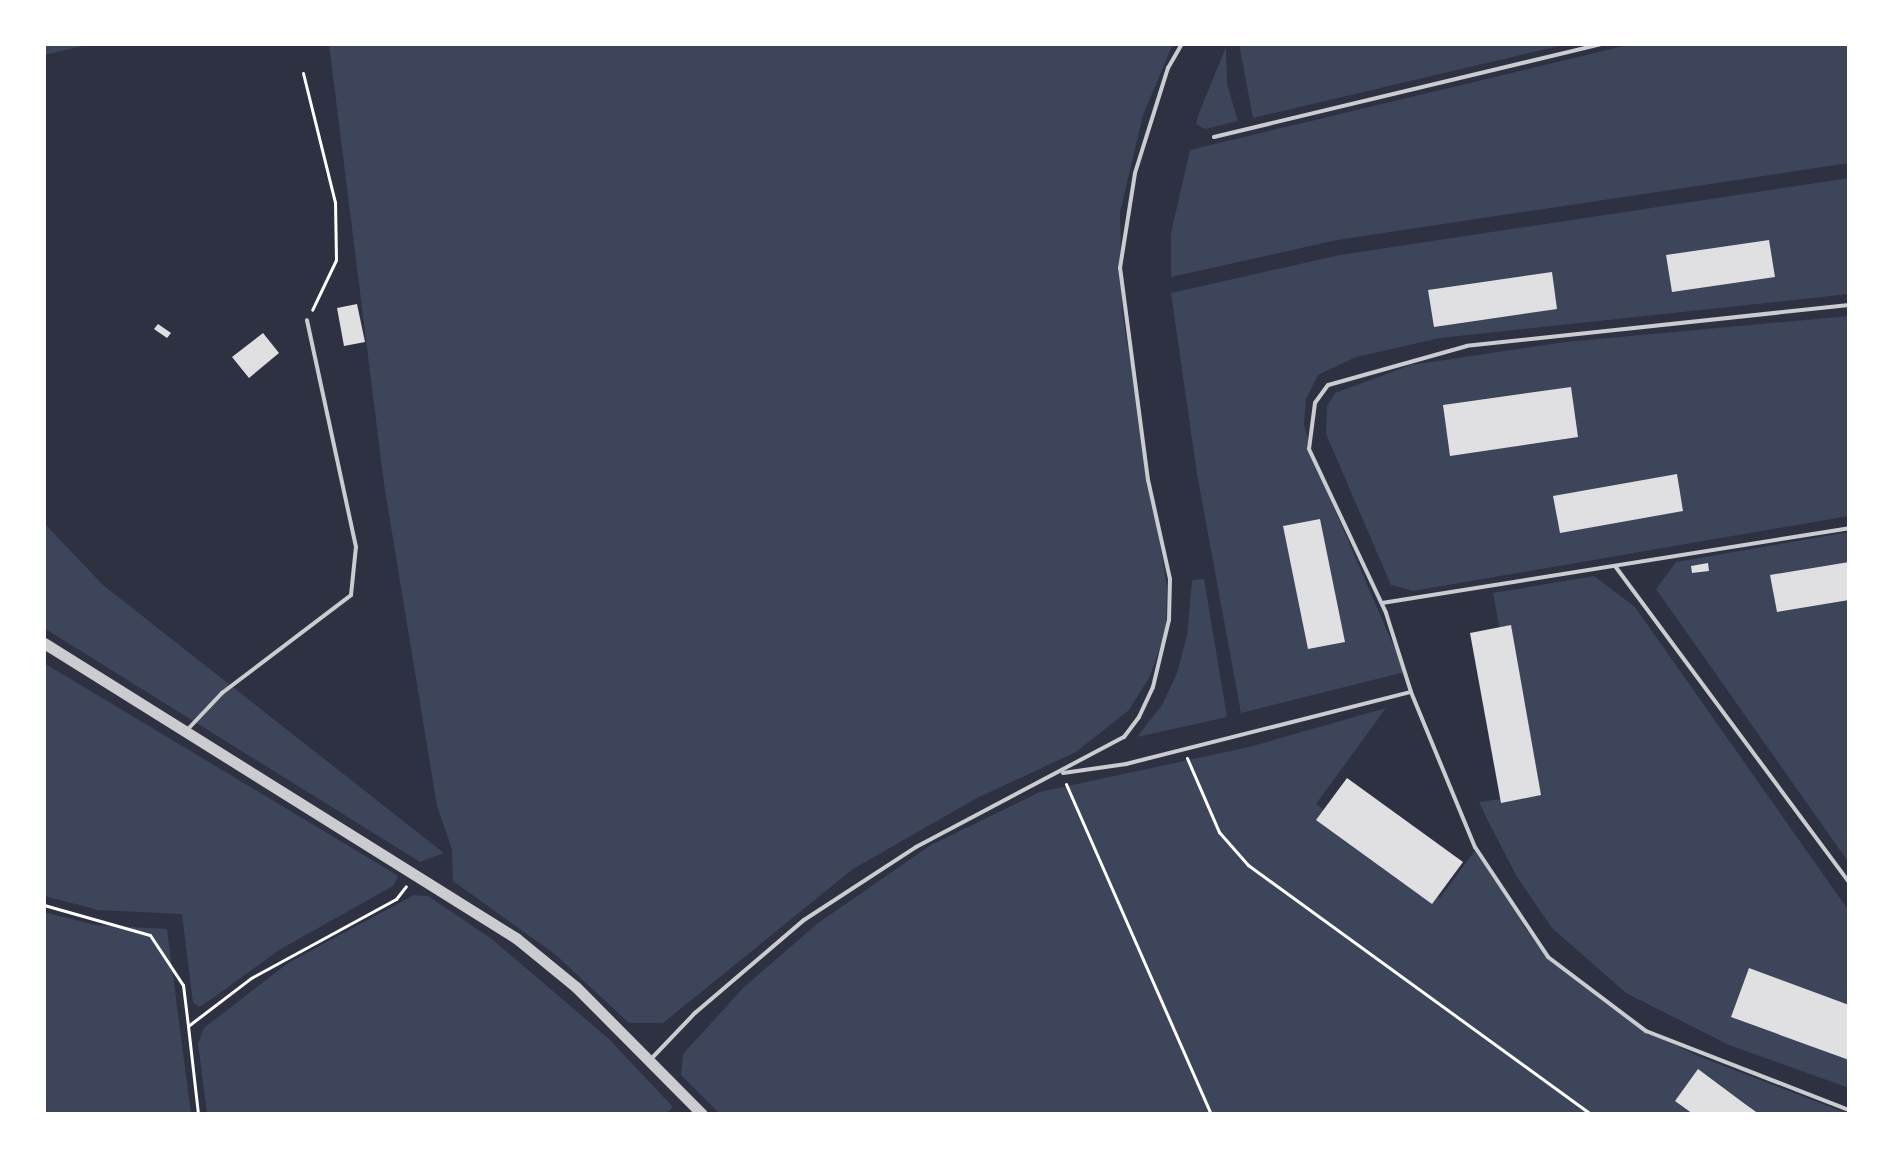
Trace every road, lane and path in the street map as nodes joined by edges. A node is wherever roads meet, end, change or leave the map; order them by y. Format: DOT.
graph roads {
  1 [pos="1182,44"];
  2 [pos="1600,44"];
  3 [pos="303,73"];
  4 [pos="1214,137"];
  5 [pos="1849,305"];
  6 [pos="307,320"];
  7 [pos="1849,528"];
  8 [pos="1615,566"];
  9 [pos="1382,603"];
  10 [pos="44,643"];
  11 [pos="1411,692"];
  12 [pos="186,730"];
  13 [pos="1184,750"];
  14 [pos="1061,774"];
  15 [pos="421,876"];
  16 [pos="1849,882"];
  17 [pos="44,905"];
  18 [pos="188,1026"];
  19 [pos="650,1060"];
  20 [pos="1849,1110"];
  21 [pos="198,1114"];
  22 [pos="702,1114"];
  23 [pos="1211,1114"];
  24 [pos="1591,1114"];
  1 -- 14 [label="lane"];
  2 -- 4 [label="lane"];
  3 -- 6 [label="path"];
  5 -- 9 [label="lane"];
  6 -- 12 [label="lane"];
  7 -- 8 [label="lane"];
  8 -- 9 [label="lane"];
  8 -- 16 [label="lane"];
  9 -- 11 [label="lane"];
  10 -- 12 [label="street"];
  11 -- 13 [label="lane"];
  11 -- 20 [label="lane"];
  12 -- 15 [label="street"];
  13 -- 14 [label="lane"];
  13 -- 24 [label="path"];
  14 -- 19 [label="lane"];
  14 -- 23 [label="path"];
  15 -- 18 [label="path"];
  15 -- 19 [label="street"];
  17 -- 18 [label="path"];
  18 -- 21 [label="path"];
  19 -- 22 [label="street"];
}
